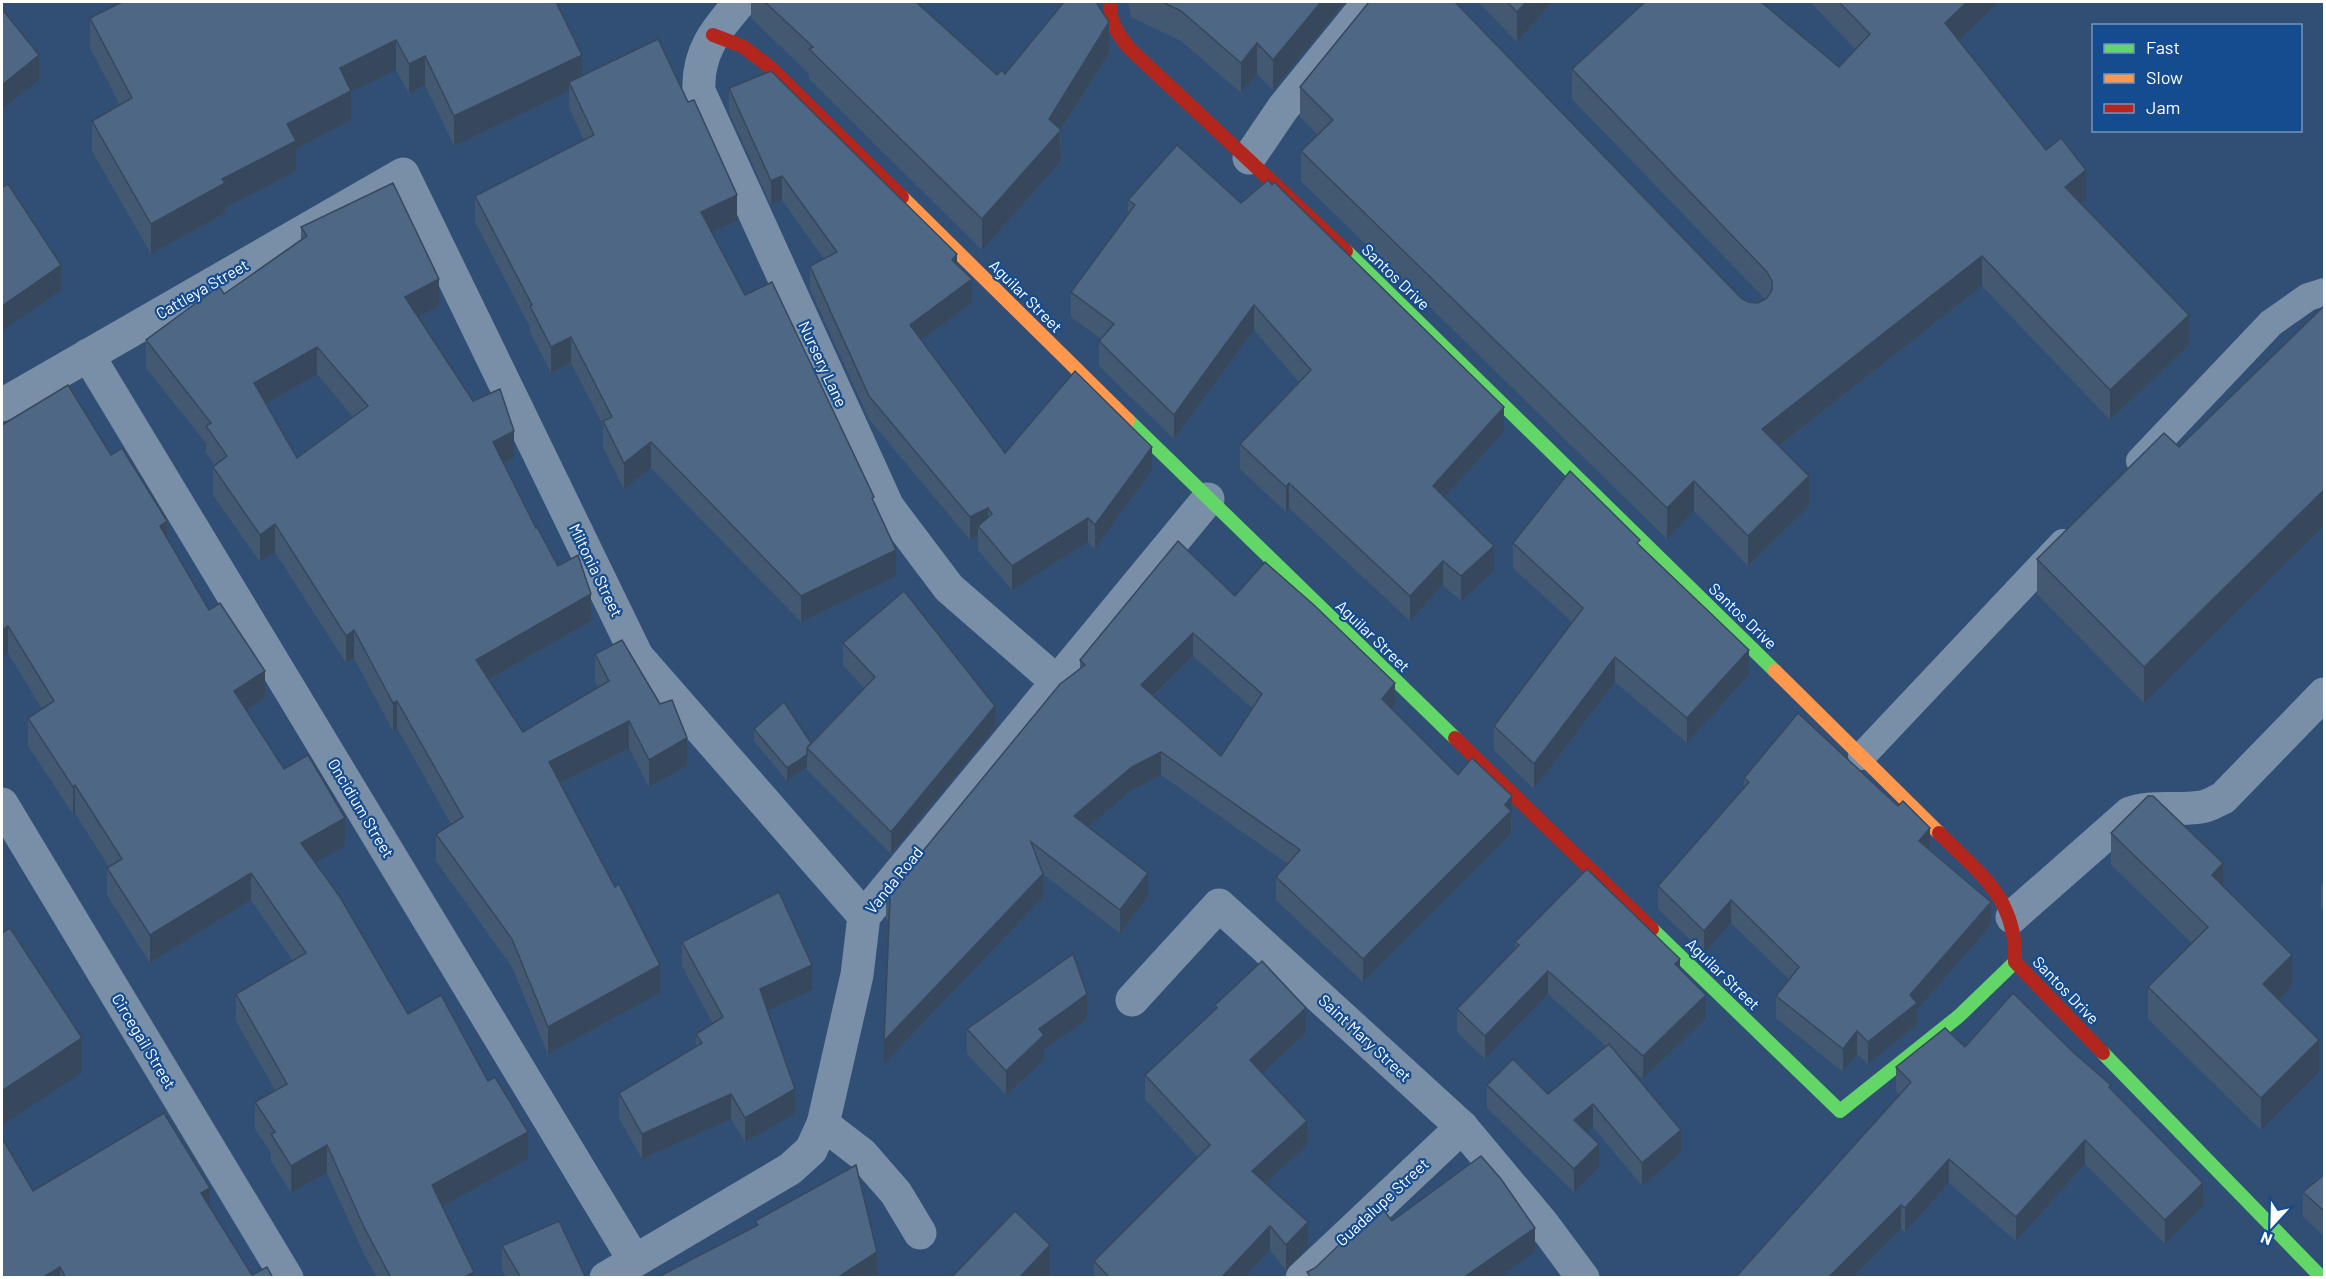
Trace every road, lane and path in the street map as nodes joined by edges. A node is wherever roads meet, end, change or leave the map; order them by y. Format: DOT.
graph roads {
  1 [pos="740,2"];
  2 [pos="1110,2"];
  3 [pos="1369,2"];
  4 [pos="713,34"];
  5 [pos="1249,158"];
  6 [pos="403,174"];
  7 [pos="2325,292"];
  8 [pos="88,355"];
  9 [pos="2,405"];
  10 [pos="2124,479"];
  11 [pos="1208,499"];
  12 [pos="2083,522"];
  13 [pos="1057,682"];
  14 [pos="2325,694"];
  15 [pos="1862,756"];
  16 [pos="2,804"];
  17 [pos="864,916"];
  18 [pos="2012,917"];
  19 [pos="2015,962"];
  20 [pos="1132,1000"];
  21 [pos="823,1124"];
  22 [pos="1462,1128"];
  23 [pos="920,1233"];
  24 [pos="634,1260"];
  25 [pos="287,1278"];
  26 [pos="606,1278"];
  27 [pos="1302,1278"];
  28 [pos="1583,1278"];
  29 [pos="2322,1278"];
  1 -- 4 [label="street, Nursery Lane"];
  2 -- 5 [label="street, Santos Drive"];
  3 -- 5 [label="street"];
  4 -- 11 [label="street, Aguilar Street"];
  4 -- 13 [label="street, Nursery Lane"];
  5 -- 15 [label="street, Santos Drive"];
  6 -- 8 [label="street, Cattleya Street"];
  6 -- 17 [label="street, Miltonia Street"];
  7 -- 10 [label="lane"];
  8 -- 9 [label="street, Cattleya Street"];
  8 -- 24 [label="street, Oncidium Street"];
  11 -- 13 [label="street, Vanda Road"];
  11 -- 19 [label="street, Aguilar Street"];
  12 -- 15 [label="lane"];
  13 -- 17 [label="street, Vanda Road"];
  14 -- 18 [label="street"];
  15 -- 18 [label="street, Santos Drive"];
  16 -- 25 [label="street, Circegail Street"];
  17 -- 21 [label="street, Vanda Road"];
  18 -- 19 [label="street, Santos Drive"];
  19 -- 29 [label="street, Santos Drive"];
  20 -- 22 [label="street, Saint Mary Street"];
  21 -- 23 [label="street"];
  21 -- 24 [label="street, Vanda Road"];
  22 -- 27 [label="street, Guadalupe Street"];
  22 -- 28 [label="street, Saint Mary Street"];
  24 -- 26 [label="street, Vanda Road"];
}
